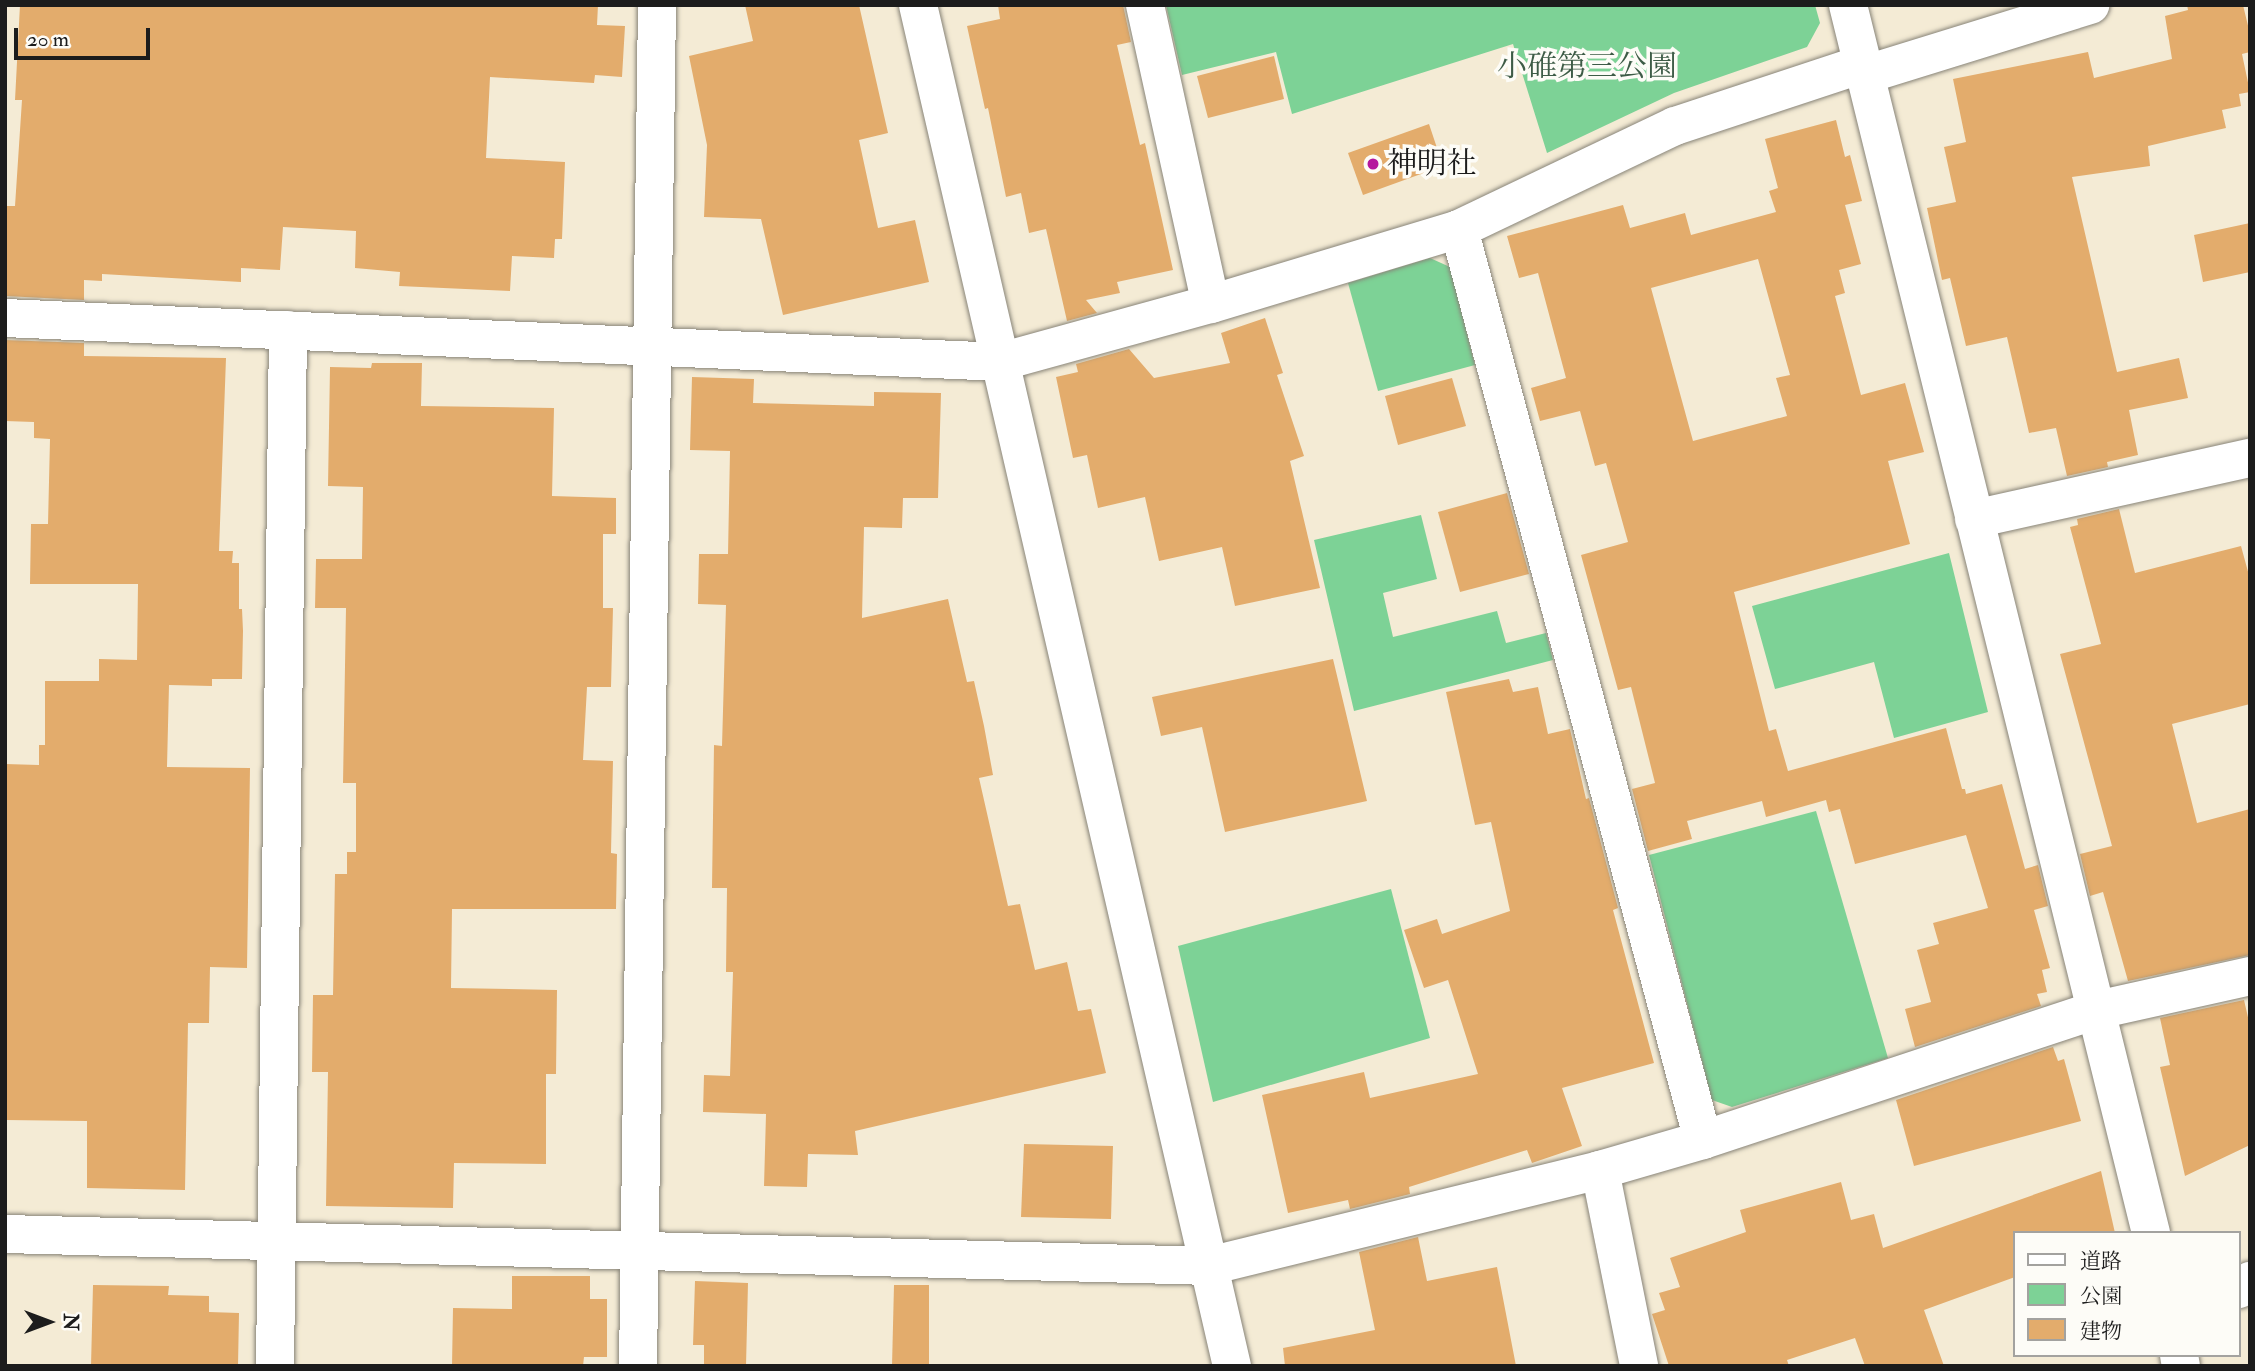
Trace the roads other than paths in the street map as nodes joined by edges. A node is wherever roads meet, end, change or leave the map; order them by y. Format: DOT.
graph roads {
  1 [pos="657,5"];
  2 [pos="918,5"];
  3 [pos="1144,5"];
  4 [pos="1849,5"];
  5 [pos="2091,5"];
  6 [pos="1863,69"];
  7 [pos="1459,229"];
  8 [pos="1212,304"];
  9 [pos="5,318"];
  10 [pos="288,330"];
  11 [pos="652,346"];
  12 [pos="1000,362"];
  13 [pos="2249,461"];
  14 [pos="1974,519"];
  15 [pos="2250,976"];
  16 [pos="2097,1010"];
  17 [pos="1703,1140"];
  18 [pos="1600,1170"];
  19 [pos="2151,1231"];
  20 [pos="5,1234"];
  21 [pos="276,1241"];
  22 [pos="640,1251"];
  23 [pos="1209,1266"];
  24 [pos="275,1366"];
  25 [pos="638,1366"];
  26 [pos="1232,1366"];
  27 [pos="1639,1366"];
  1 -- 11 [label="street"];
  2 -- 12 [label="street"];
  3 -- 8 [label="street"];
  4 -- 6 [label="street"];
  5 -- 6 [label="street"];
  6 -- 7 [label="street"];
  6 -- 14 [label="street"];
  7 -- 8 [label="street"];
  7 -- 17 [label="street"];
  8 -- 12 [label="street"];
  9 -- 10 [label="street"];
  10 -- 11 [label="street"];
  10 -- 21 [label="street"];
  11 -- 12 [label="street"];
  11 -- 22 [label="street"];
  12 -- 23 [label="street"];
  13 -- 14 [label="street"];
  14 -- 16 [label="street"];
  15 -- 16 [label="street"];
  16 -- 17 [label="street"];
  16 -- 19 [label="street"];
  17 -- 18 [label="street"];
  18 -- 23 [label="street"];
  18 -- 27 [label="street"];
  20 -- 21 [label="street"];
  21 -- 22 [label="street"];
  21 -- 24 [label="street"];
  22 -- 23 [label="street"];
  22 -- 25 [label="street"];
  23 -- 26 [label="street"];
}
